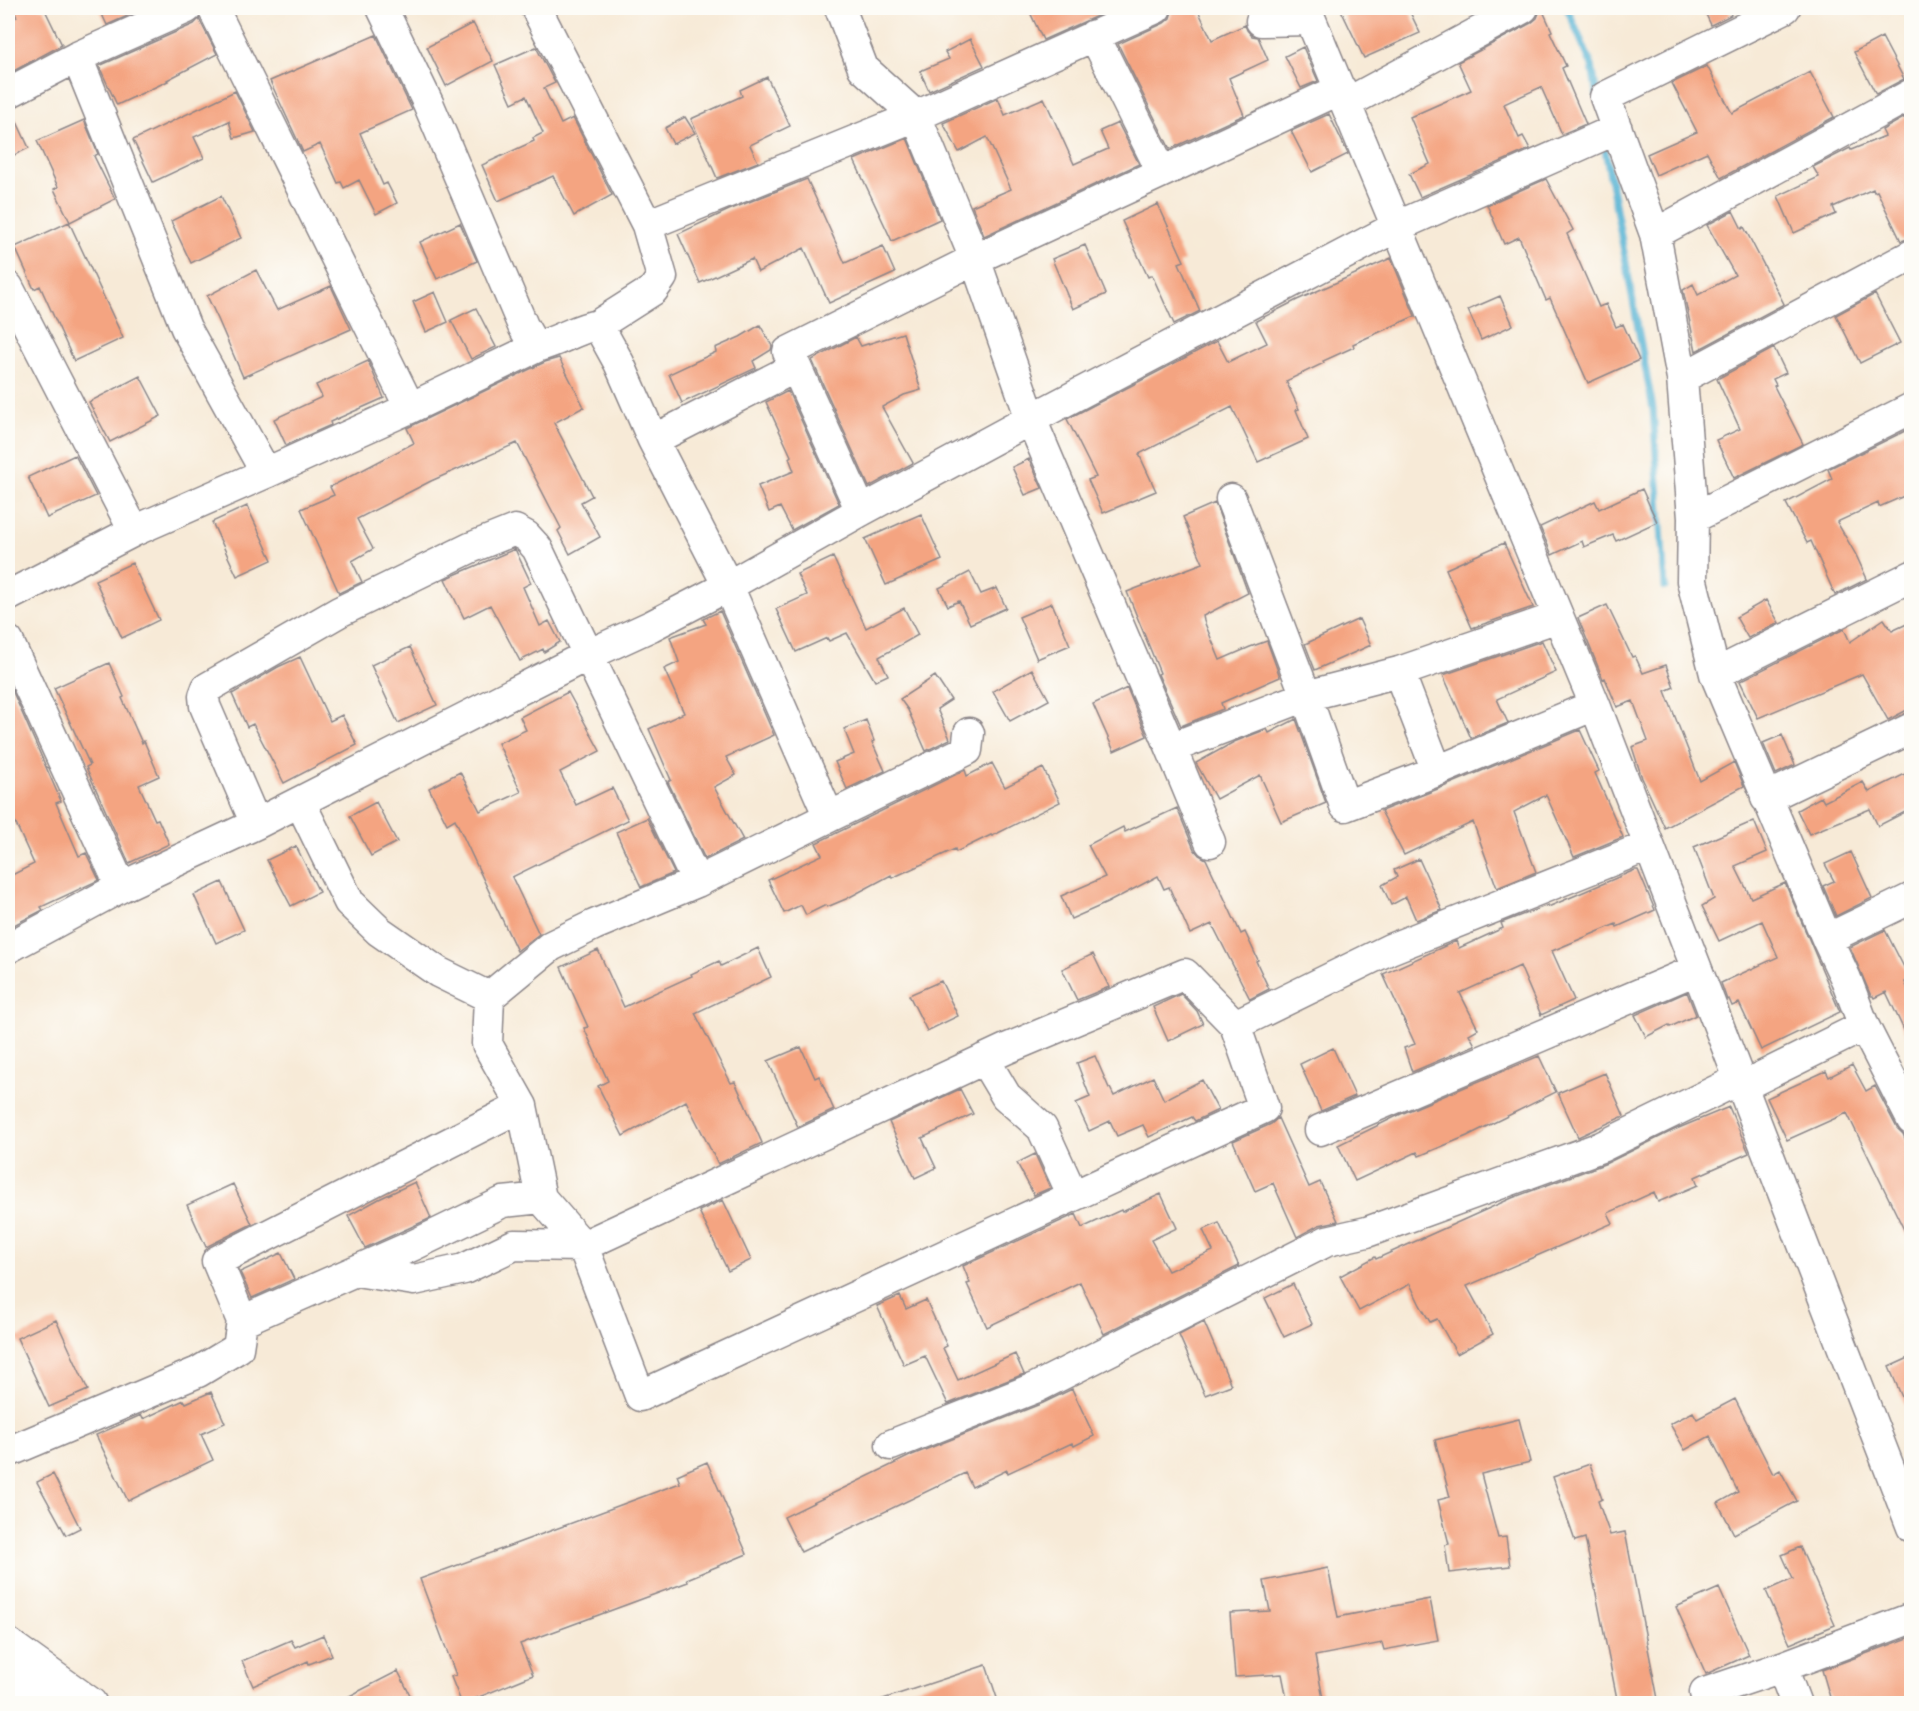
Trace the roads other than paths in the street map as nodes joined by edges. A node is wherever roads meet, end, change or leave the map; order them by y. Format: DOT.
graph roads {
  1 [pos="187,8"];
  2 [pos="213,8"];
  3 [pos="382,8"];
  4 [pos="536,8"];
  5 [pos="840,8"];
  6 [pos="1156,8"];
  7 [pos="1523,8"];
  8 [pos="1785,8"];
  9 [pos="1309,14"];
  10 [pos="1261,21"];
  11 [pos="1094,35"];
  12 [pos="77,57"];
  13 [pos="8,93"];
  14 [pos="1911,94"];
  15 [pos="1344,96"];
  16 [pos="916,116"];
  17 [pos="1608,134"];
  18 [pos="1162,172"];
  19 [pos="647,225"];
  20 [pos="1398,226"];
  21 [pos="1655,234"];
  22 [pos="1911,255"];
  23 [pos="975,259"];
  24 [pos="8,288"];
  25 [pos="598,325"];
  26 [pos="539,346"];
  27 [pos="796,367"];
  28 [pos="1682,378"];
  29 [pos="410,408"];
  30 [pos="1911,408"];
  31 [pos="1031,419"];
  32 [pos="654,440"];
  33 [pos="266,473"];
  34 [pos="1231,499"];
  35 [pos="861,511"];
  36 [pos="1693,518"];
  37 [pos="134,531"];
  38 [pos="1911,576"];
  39 [pos="728,586"];
  40 [pos="8,596"];
  41 [pos="1558,616"];
  42 [pos="8,641"];
  43 [pos="588,655"];
  44 [pos="1399,672"];
  45 [pos="1715,674"];
  46 [pos="1306,696"];
  47 [pos="1595,705"];
  48 [pos="1911,728"];
  49 [pos="969,733"];
  50 [pos="1171,748"];
  51 [pos="1437,771"];
  52 [pos="1766,798"];
  53 [pos="300,802"];
  54 [pos="829,817"];
  55 [pos="256,824"];
  56 [pos="1210,842"];
  57 [pos="1648,846"];
  58 [pos="697,882"];
  59 [pos="121,887"];
  60 [pos="1911,898"];
  61 [pos="1827,939"];
  62 [pos="8,948"];
  63 [pos="1696,970"];
  64 [pos="489,997"];
  65 [pos="1235,1025"];
  66 [pos="1864,1026"];
  67 [pos="984,1059"];
  68 [pos="1902,1081"];
  69 [pos="1740,1083"];
  70 [pos="522,1106"];
  71 [pos="1911,1120"];
  72 [pos="1320,1130"];
  73 [pos="1073,1196"];
  74 [pos="541,1198"];
  75 [pos="583,1246"];
  76 [pos="356,1270"];
  77 [pos="242,1321"];
  78 [pos="891,1445"];
  79 [pos="8,1452"];
  80 [pos="1911,1527"];
  81 [pos="1911,1618"];
  82 [pos="8,1645"];
  83 [pos="1782,1667"];
  84 [pos="8,1680"];
  85 [pos="1705,1693"];
  86 [pos="41,1704"];
  87 [pos="90,1704"];
  88 [pos="1796,1704"];
  1 -- 12 [label="street"];
  2 -- 29 [label="street"];
  3 -- 26 [label="street"];
  4 -- 19 [label="street"];
  5 -- 16 [label="street"];
  6 -- 11 [label="street"];
  7 -- 15 [label="street"];
  8 -- 17 [label="street"];
  9 -- 10 [label="street"];
  9 -- 15 [label="street"];
  11 -- 16 [label="street"];
  11 -- 18 [label="street"];
  12 -- 13 [label="street"];
  12 -- 33 [label="street"];
  14 -- 21 [label="street"];
  15 -- 18 [label="street"];
  15 -- 20 [label="street"];
  16 -- 19 [label="street"];
  16 -- 23 [label="street"];
  17 -- 20 [label="street"];
  17 -- 21 [label="street"];
  18 -- 23 [label="street"];
  19 -- 25 [label="street"];
  20 -- 31 [label="street"];
  20 -- 41 [label="street"];
  21 -- 28 [label="street"];
  22 -- 28 [label="street"];
  23 -- 27 [label="street"];
  23 -- 31 [label="street"];
  24 -- 37 [label="street"];
  25 -- 26 [label="street"];
  25 -- 32 [label="street"];
  26 -- 29 [label="street"];
  27 -- 32 [label="street"];
  27 -- 35 [label="street"];
  28 -- 36 [label="street"];
  29 -- 33 [label="street"];
  30 -- 36 [label="street"];
  31 -- 35 [label="street"];
  31 -- 50 [label="street"];
  32 -- 39 [label="street"];
  33 -- 37 [label="street"];
  34 -- 46 [label="street"];
  35 -- 39 [label="street"];
  36 -- 45 [label="street"];
  37 -- 40 [label="street"];
  38 -- 45 [label="street"];
  39 -- 43 [label="street"];
  39 -- 54 [label="street"];
  41 -- 44 [label="street"];
  41 -- 47 [label="street"];
  42 -- 59 [label="street"];
  43 -- 53 [label="street"];
  43 -- 55 [label="street"];
  43 -- 58 [label="street"];
  44 -- 46 [label="street"];
  44 -- 51 [label="street"];
  45 -- 52 [label="street"];
  46 -- 50 [label="street"];
  46 -- 51 [label="street"];
  47 -- 51 [label="street"];
  47 -- 57 [label="street"];
  48 -- 52 [label="street"];
  49 -- 54 [label="street"];
  50 -- 56 [label="street"];
  52 -- 61 [label="street"];
  53 -- 55 [label="street"];
  53 -- 64 [label="street"];
  54 -- 58 [label="street"];
  55 -- 59 [label="street"];
  57 -- 63 [label="street"];
  57 -- 65 [label="street"];
  58 -- 64 [label="street"];
  59 -- 62 [label="street"];
  60 -- 61 [label="street"];
  61 -- 66 [label="street"];
  63 -- 69 [label="street"];
  63 -- 72 [label="street"];
  64 -- 70 [label="street"];
  65 -- 67 [label="street"];
  65 -- 73 [label="street"];
  66 -- 68 [label="street"];
  66 -- 69 [label="street"];
  67 -- 73 [label="street"];
  67 -- 75 [label="street"];
  68 -- 71 [label="street"];
  69 -- 78 [label="street"];
  69 -- 80 [label="street"];
  70 -- 74 [label="street"];
  70 -- 77 [label="street"];
  73 -- 75 [label="street"];
  74 -- 75 [label="street"];
  74 -- 76 [label="street"];
  75 -- 76 [label="street"];
  76 -- 77 [label="street"];
  77 -- 79 [label="street"];
  81 -- 83 [label="street"];
  82 -- 87 [label="highway"];
  83 -- 85 [label="street"];
  83 -- 88 [label="street"];
  84 -- 86 [label="highway"];
}
